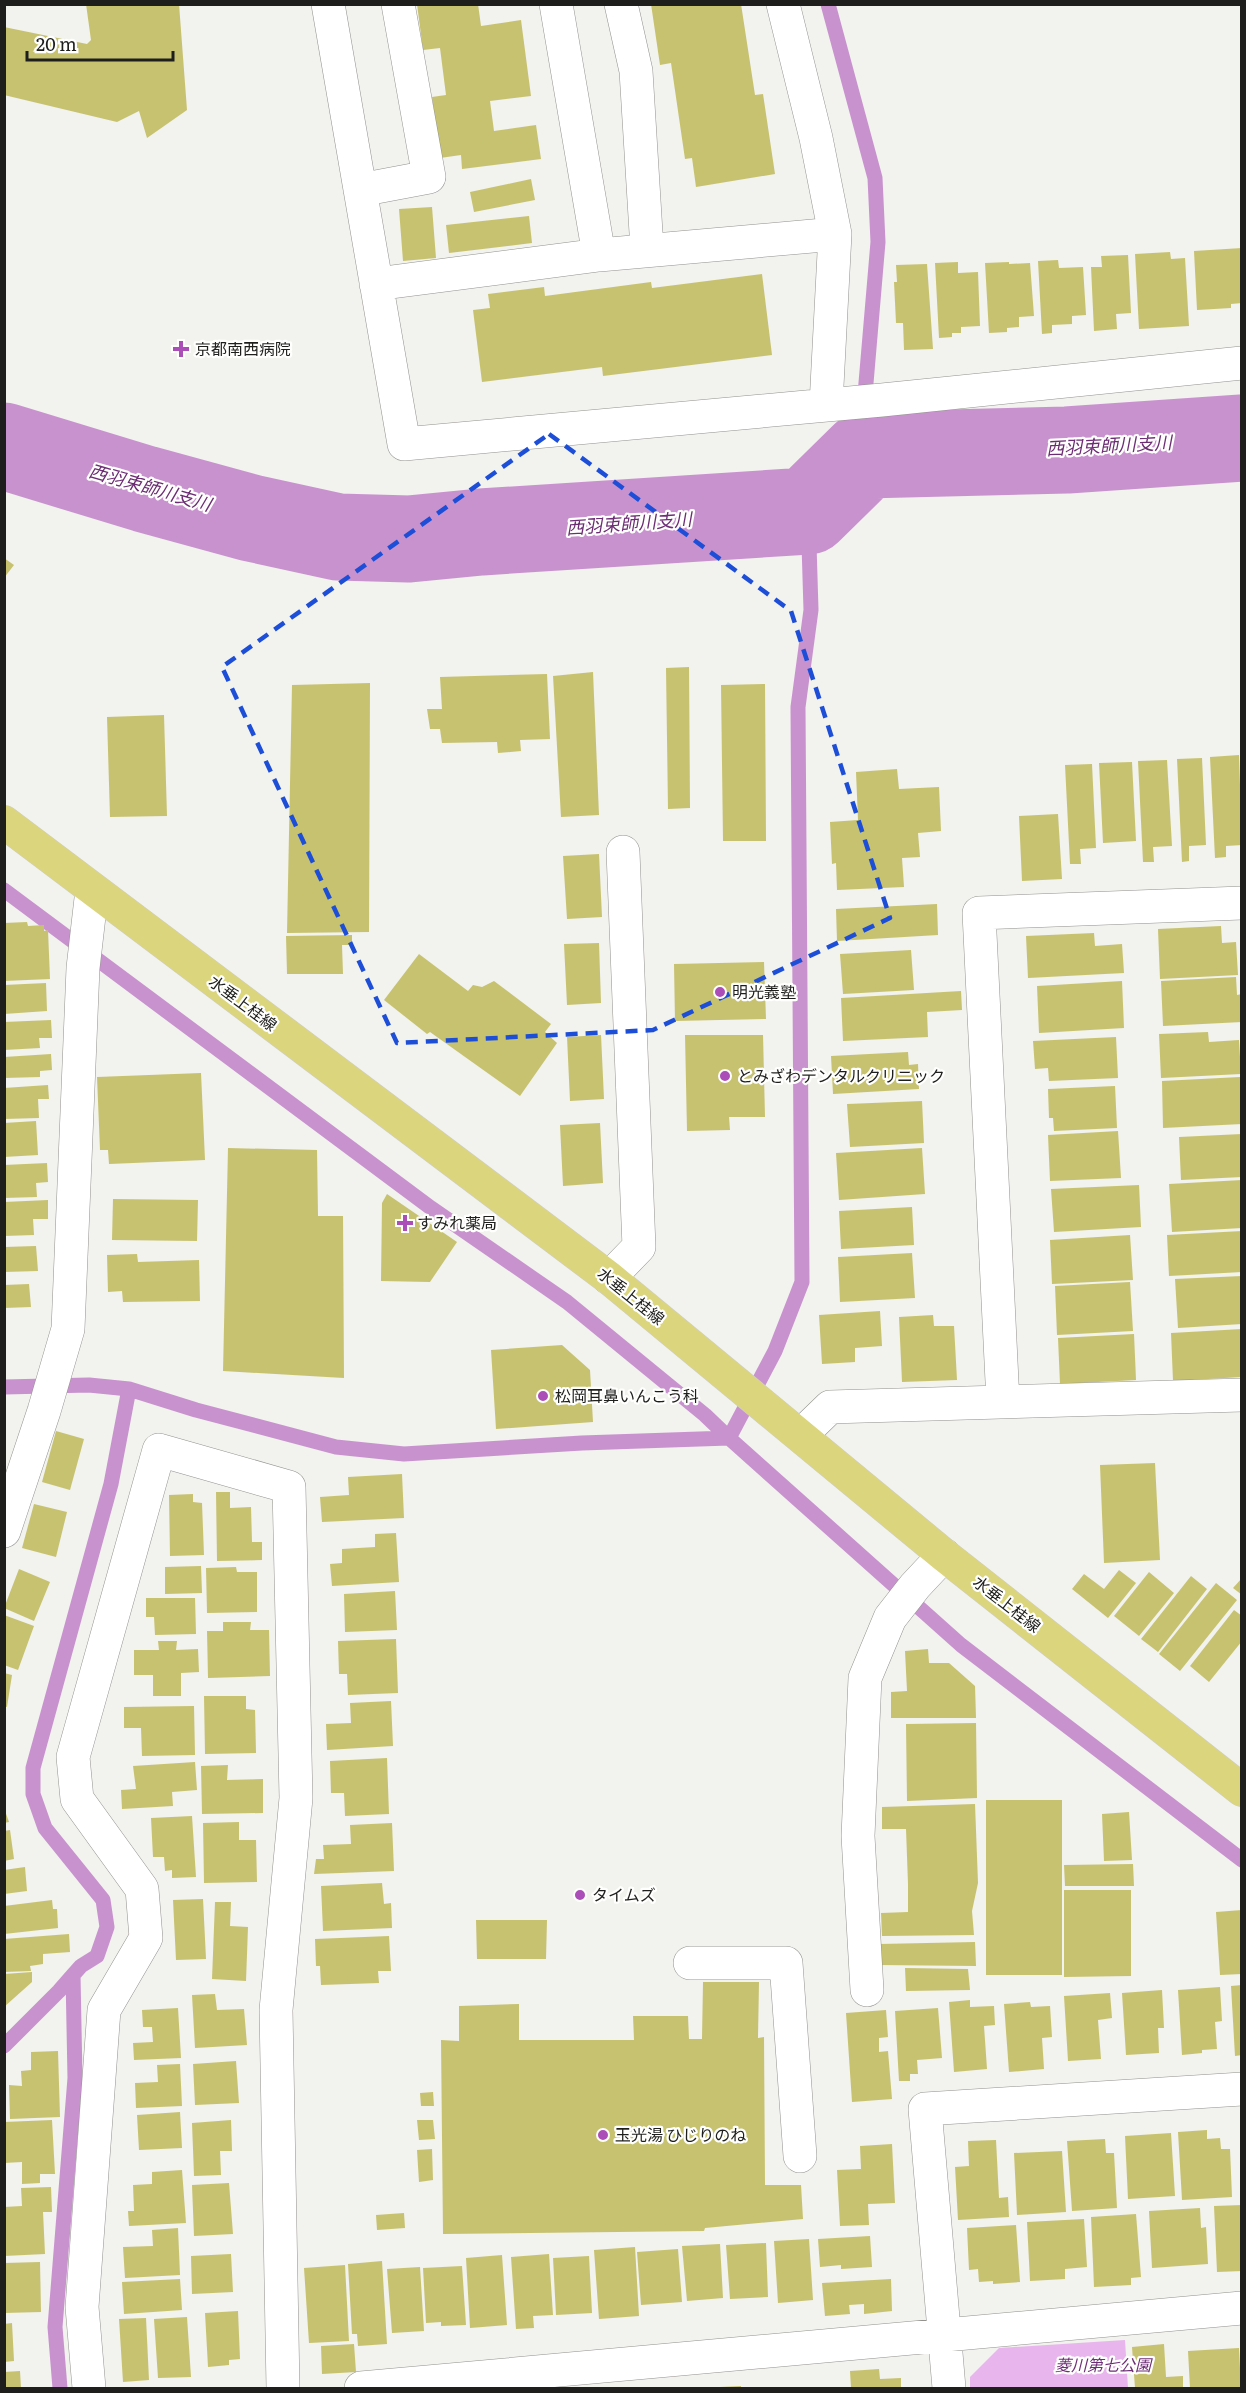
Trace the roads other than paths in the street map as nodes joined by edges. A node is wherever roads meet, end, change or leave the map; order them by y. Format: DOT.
graph roads {
  1 [pos="328,4"];
  2 [pos="398,4"];
  3 [pos="556,4"];
  4 [pos="621,4"];
  5 [pos="783,4"];
  6 [pos="360,190"];
  7 [pos="835,234"];
  8 [pos="647,249"];
  9 [pos="600,255"];
  10 [pos="376,284"];
  11 [pos="1242,363"];
  12 [pos="833,404"];
  13 [pos="4,822"];
  14 [pos="623,852"];
  15 [pos="92,890"];
  16 [pos="1242,903"];
  17 [pos="609,1278"];
  18 [pos="1242,1395"];
  19 [pos="1003,1402"];
  20 [pos="801,1435"];
  21 [pos="4,1531"];
  22 [pos="944,1555"];
  23 [pos="1242,1790"];
  24 [pos="690,1963"];
  25 [pos="867,1990"];
  26 [pos="1242,2088"];
  27 [pos="800,2156"];
  28 [pos="1242,2308"];
  29 [pos="946,2334"];
  30 [pos="89,2388"];
  31 [pos="283,2388"];
  32 [pos="361,2388"];
  33 [pos="949,2388"];
  1 -- 6 [label="street"];
  2 -- 6 [label="street"];
  3 -- 9 [label="street"];
  4 -- 8 [label="street"];
  5 -- 7 [label="street"];
  6 -- 10 [label="street"];
  7 -- 8 [label="street"];
  7 -- 12 [label="street"];
  8 -- 9 [label="street"];
  9 -- 10 [label="street"];
  10 -- 12 [label="street"];
  11 -- 12 [label="street"];
  13 -- 15 [label="main road, 水垂上桂線"];
  14 -- 17 [label="street"];
  15 -- 17 [label="main road, 水垂上桂線"];
  15 -- 21 [label="street"];
  16 -- 19 [label="street"];
  17 -- 20 [label="main road, 水垂上桂線"];
  18 -- 19 [label="street"];
  19 -- 20 [label="street"];
  20 -- 22 [label="main road, 水垂上桂線"];
  22 -- 23 [label="main road, 水垂上桂線"];
  22 -- 25 [label="street"];
  24 -- 27 [label="street"];
  26 -- 29 [label="street"];
  28 -- 29 [label="street"];
  29 -- 32 [label="street"];
  29 -- 33 [label="street"];
  30 -- 31 [label="street"];
}
